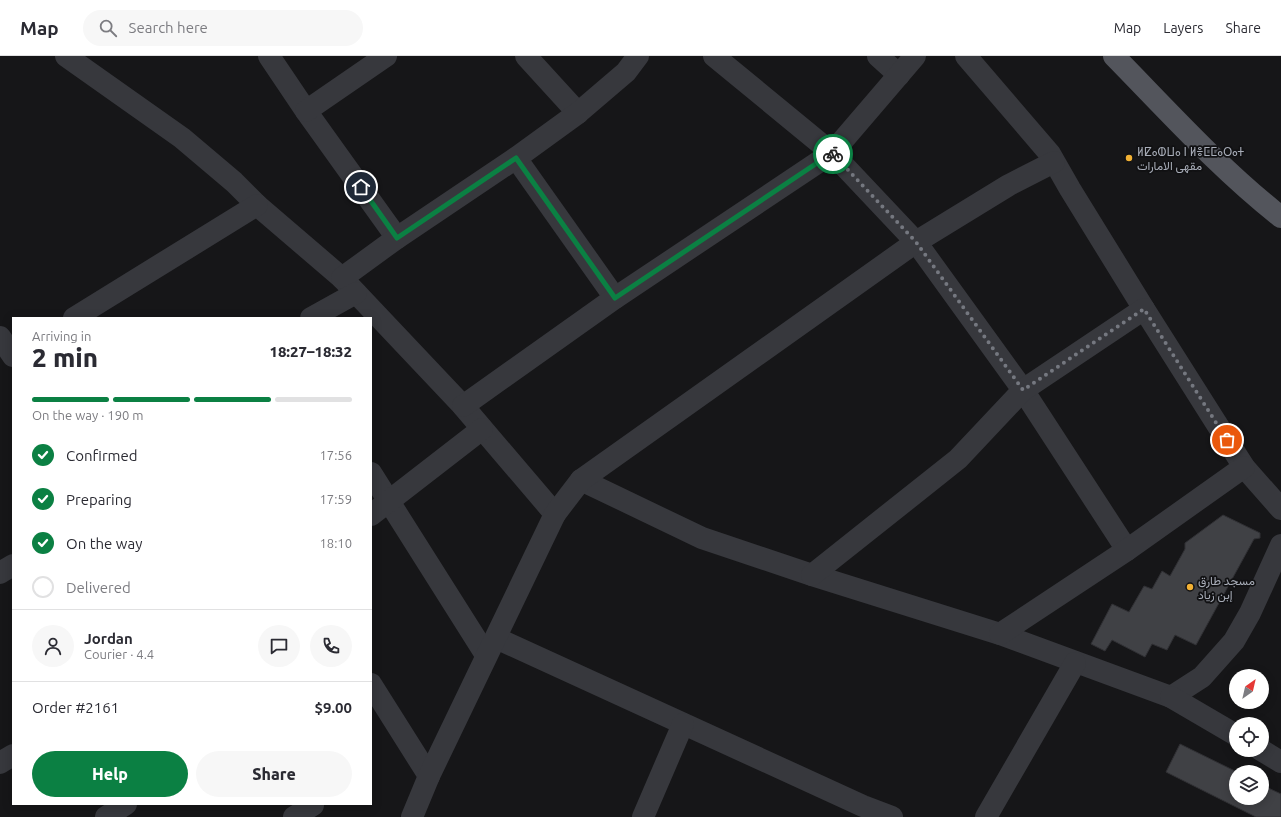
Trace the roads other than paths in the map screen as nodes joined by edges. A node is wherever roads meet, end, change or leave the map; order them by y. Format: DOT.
graph roads {
  1 [pos="66,56"];
  2 [pos="269,56"];
  3 [pos="386,56"];
  4 [pos="526,56"];
  5 [pos="638,56"];
  6 [pos="714,56"];
  7 [pos="878,56"];
  8 [pos="915,56"];
  9 [pos="966,56"];
  10 [pos="1114,56"];
  11 [pos="899,75"];
  12 [pos="306,111"];
  13 [pos="578,113"];
  14 [pos="832,153"];
  15 [pos="516,158"];
  16 [pos="1054,162"];
  17 [pos="257,205"];
  18 [pos="1281,217"];
  19 [pos="397,238"];
  20 [pos="916,242"];
  21 [pos="349,286"];
  22 [pos="615,298"];
  23 [pos="1144,309"];
  24 [pos="76,317"];
  25 [pos="313,317"];
  26 [pos="0,336"];
  27 [pos="12,354"];
  28 [pos="12,357"];
  29 [pos="0,364"];
  30 [pos="1023,390"];
  31 [pos="463,406"];
  32 [pos="482,429"];
  33 [pos="1244,467"];
  34 [pos="372,474"];
  35 [pos="581,480"];
  36 [pos="389,502"];
  37 [pos="1281,509"];
  38 [pos="372,514"];
  39 [pos="555,514"];
  40 [pos="1127,550"];
  41 [pos="1280,550"];
  42 [pos="12,566"];
  43 [pos="0,573"];
  44 [pos="812,575"];
  45 [pos="1000,634"];
  46 [pos="491,647"];
  47 [pos="1075,662"];
  48 [pos="372,686"];
  49 [pos="1171,697"];
  50 [pos="682,724"];
  51 [pos="1229,731"];
  52 [pos="1269,755"];
  53 [pos="12,756"];
  54 [pos="1281,762"];
  55 [pos="0,763"];
  56 [pos="429,776"];
  57 [pos="316,809"];
  58 [pos="860,812"];
  59 [pos="294,817"];
  60 [pos="412,817"];
  61 [pos="643,817"];
  62 [pos="892,817"];
  63 [pos="986,817"];
  1 -- 17 [label="street"];
  2 -- 12 [label="street"];
  3 -- 12 [label="street"];
  4 -- 13 [label="street"];
  5 -- 13 [label="street"];
  6 -- 14 [label="street"];
  7 -- 11 [label="street"];
  8 -- 11 [label="street"];
  9 -- 16 [label="street"];
  10 -- 18 [label="main road"];
  11 -- 14 [label="street"];
  12 -- 19 [label="street"];
  13 -- 15 [label="street"];
  14 -- 20 [label="street"];
  14 -- 22 [label="street"];
  15 -- 19 [label="street"];
  15 -- 22 [label="street"];
  16 -- 20 [label="street"];
  16 -- 23 [label="street"];
  17 -- 21 [label="street"];
  17 -- 24 [label="street"];
  19 -- 21 [label="street"];
  20 -- 30 [label="street"];
  20 -- 35 [label="street"];
  21 -- 25 [label="street"];
  21 -- 31 [label="street"];
  22 -- 31 [label="street"];
  23 -- 30 [label="street"];
  23 -- 33 [label="street"];
  26 -- 27 [label="street"];
  28 -- 29 [label="street"];
  30 -- 40 [label="street"];
  30 -- 44 [label="street"];
  31 -- 32 [label="street"];
  32 -- 36 [label="street"];
  32 -- 39 [label="street"];
  33 -- 37 [label="street"];
  33 -- 40 [label="street"];
  34 -- 36 [label="street"];
  35 -- 39 [label="street"];
  35 -- 44 [label="street"];
  36 -- 38 [label="street"];
  36 -- 46 [label="street"];
  39 -- 46 [label="street"];
  40 -- 45 [label="street"];
  41 -- 49 [label="street"];
  42 -- 43 [label="street"];
  44 -- 45 [label="street"];
  45 -- 47 [label="street"];
  46 -- 50 [label="street"];
  46 -- 56 [label="street"];
  47 -- 49 [label="street"];
  47 -- 63 [label="street"];
  48 -- 56 [label="street"];
  49 -- 51 [label="street"];
  50 -- 58 [label="street"];
  50 -- 61 [label="street"];
  52 -- 54 [label="street"];
  53 -- 55 [label="street"];
  56 -- 60 [label="street"];
  57 -- 59 [label="street"];
  58 -- 62 [label="street"];
}
